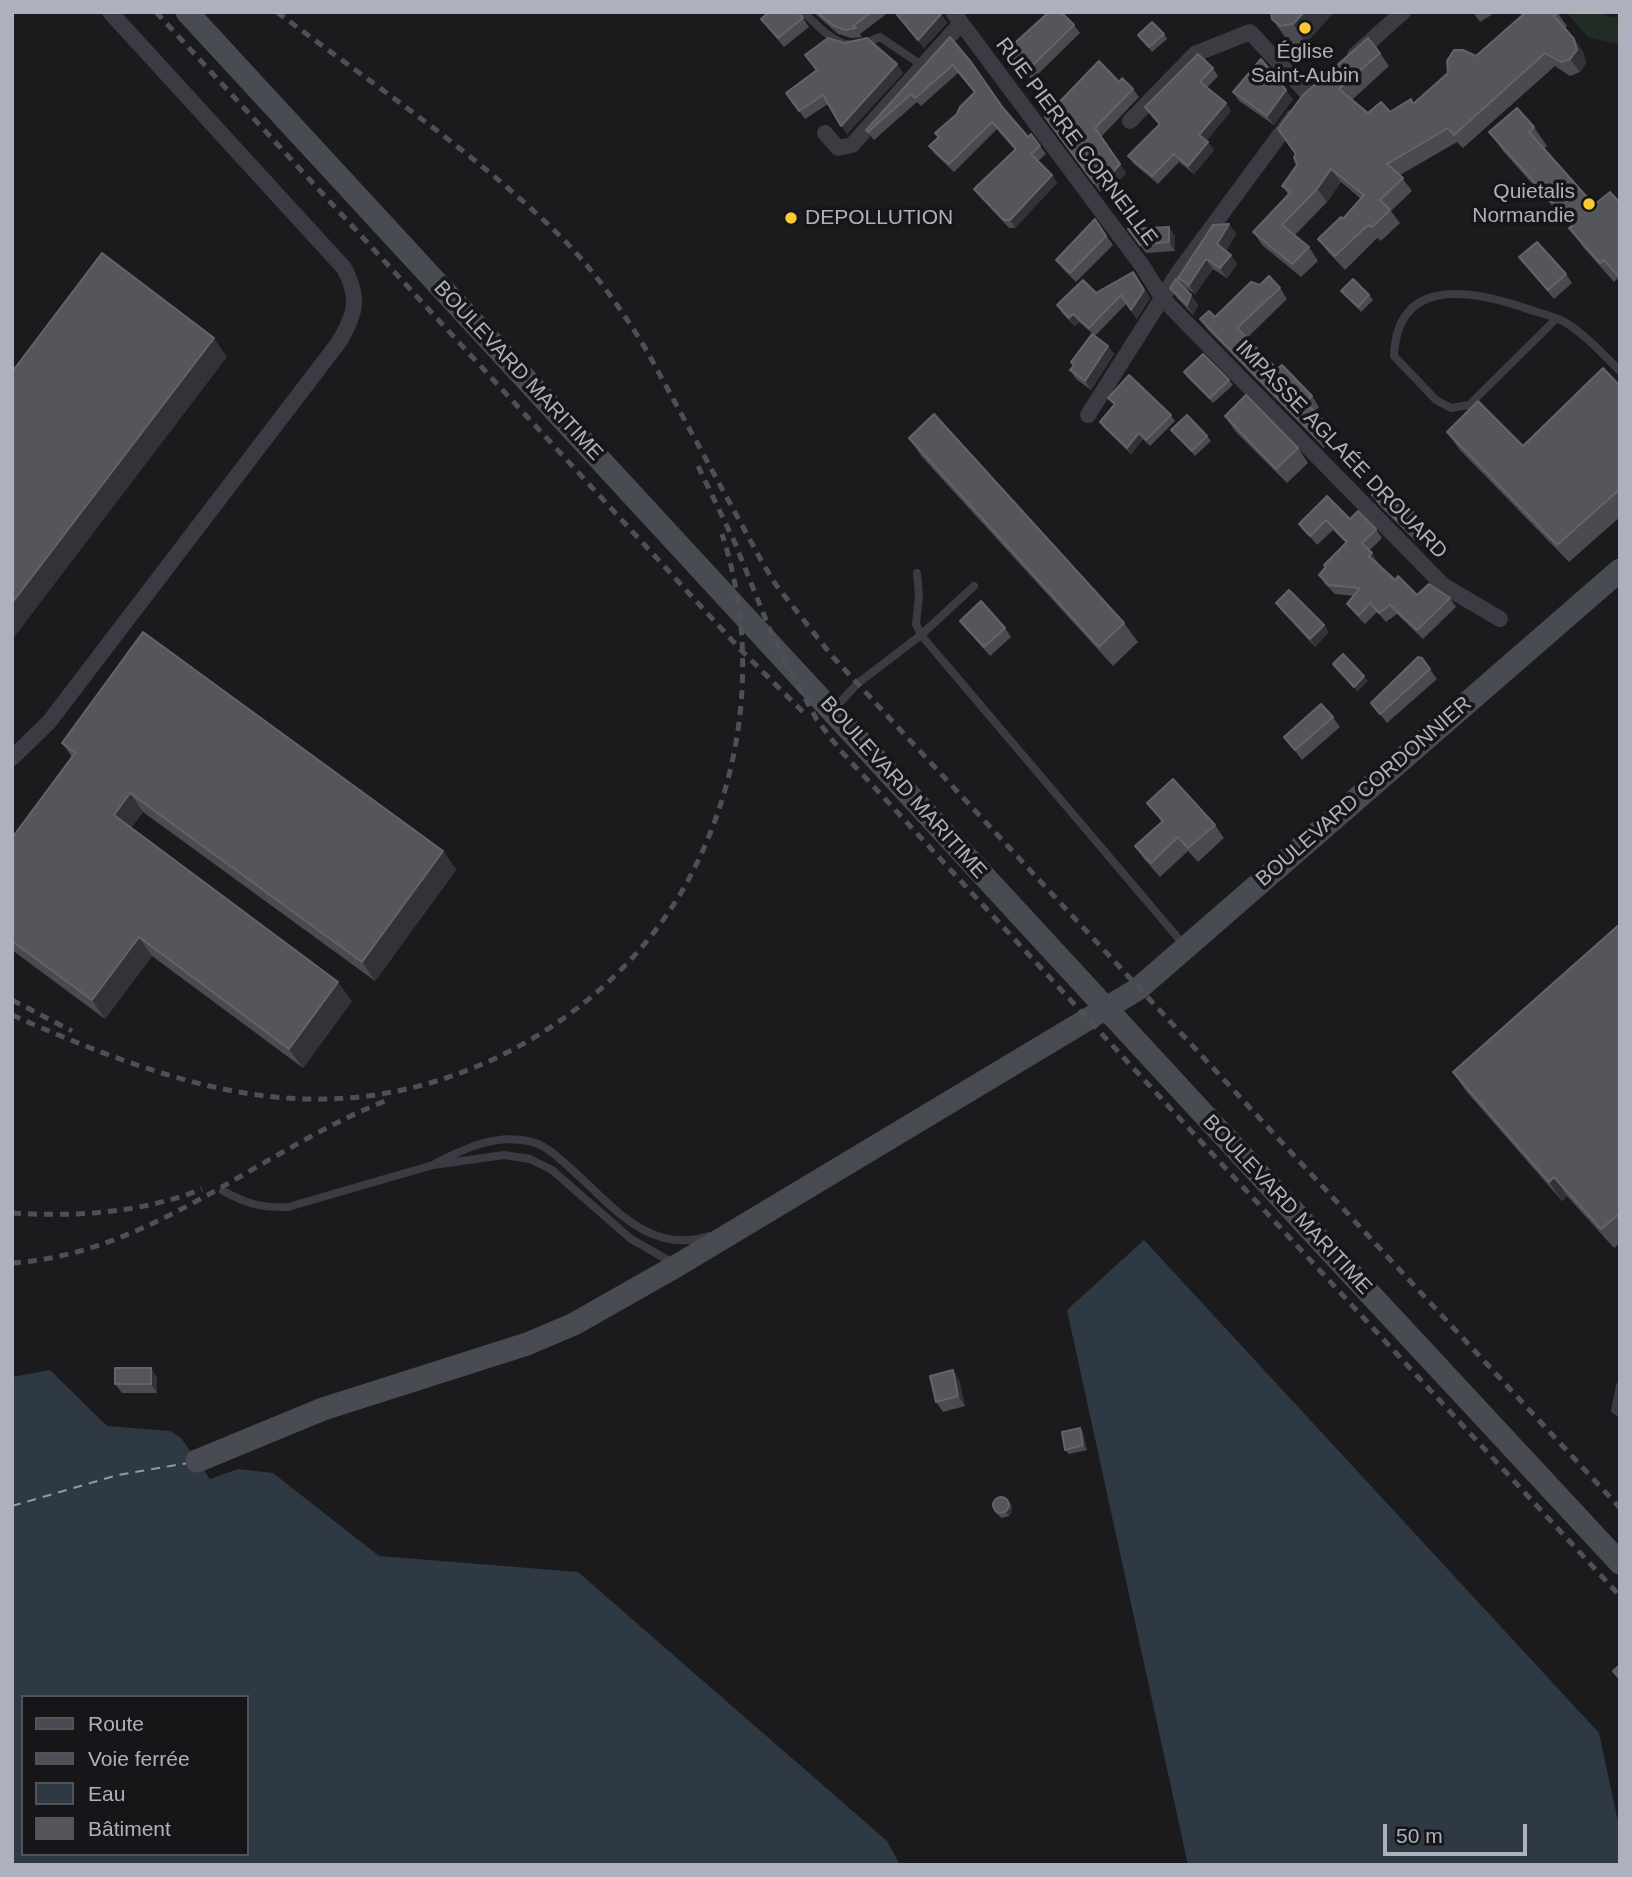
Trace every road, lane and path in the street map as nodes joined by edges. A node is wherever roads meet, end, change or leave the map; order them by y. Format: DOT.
graph roads {
  1 [pos="110,12"];
  2 [pos="187,12"];
  3 [pos="804,12"];
  4 [pos="1403,12"];
  5 [pos="957,18"];
  6 [pos="923,66"];
  7 [pos="1340,68"];
  8 [pos="1130,121"];
  9 [pos="825,133"];
  10 [pos="1163,299"];
  11 [pos="1556,318"];
  12 [pos="1620,371"];
  13 [pos="1088,415"];
  14 [pos="1620,570"];
  15 [pos="917,573"];
  16 [pos="975,586"];
  17 [pos="1500,619"];
  18 [pos="921,635"];
  19 [pos="832,711"];
  20 [pos="12,758"];
  21 [pos="1186,948"];
  22 [pos="1104,1009"];
  23 [pos="432,1165"];
  24 [pos="223,1191"];
  25 [pos="770,1211"];
  26 [pos="678,1265"];
  27 [pos="1620,1386"];
  28 [pos="1620,1413"];
  29 [pos="197,1461"];
  30 [pos="1620,1563"];
  1 -- 20 [label="street"];
  2 -- 19 [label="street, BOULEVARD MARITIME"];
  3 -- 6 [label="lane"];
  4 -- 7 [label="street"];
  5 -- 6 [label="street"];
  5 -- 10 [label="street, RUE PIERRE CORNEILLE"];
  6 -- 9 [label="street"];
  8 -- 10 [label="street"];
  10 -- 13 [label="street"];
  10 -- 17 [label="street, IMPASSE AGLAÉE DROUARD"];
  11 -- 11 [label="lane"];
  11 -- 12 [label="lane"];
  14 -- 21 [label="street, BOULEVARD CORDONNIER"];
  15 -- 18 [label="lane"];
  16 -- 18 [label="lane"];
  18 -- 19 [label="lane"];
  18 -- 21 [label="lane"];
  19 -- 22 [label="street, BOULEVARD MARITIME"];
  21 -- 22 [label="street, BOULEVARD CORDONNIER"];
  22 -- 25 [label="street, BOULEVARD CORDONNIER"];
  22 -- 30 [label="street, BOULEVARD MARITIME"];
  23 -- 24 [label="lane"];
  23 -- 25 [label="lane"];
  23 -- 26 [label="lane"];
  25 -- 26 [label="street, BOULEVARD CORDONNIER"];
  26 -- 29 [label="street, BOULEVARD CORDONNIER"];
  27 -- 28 [label="lane"];
}
